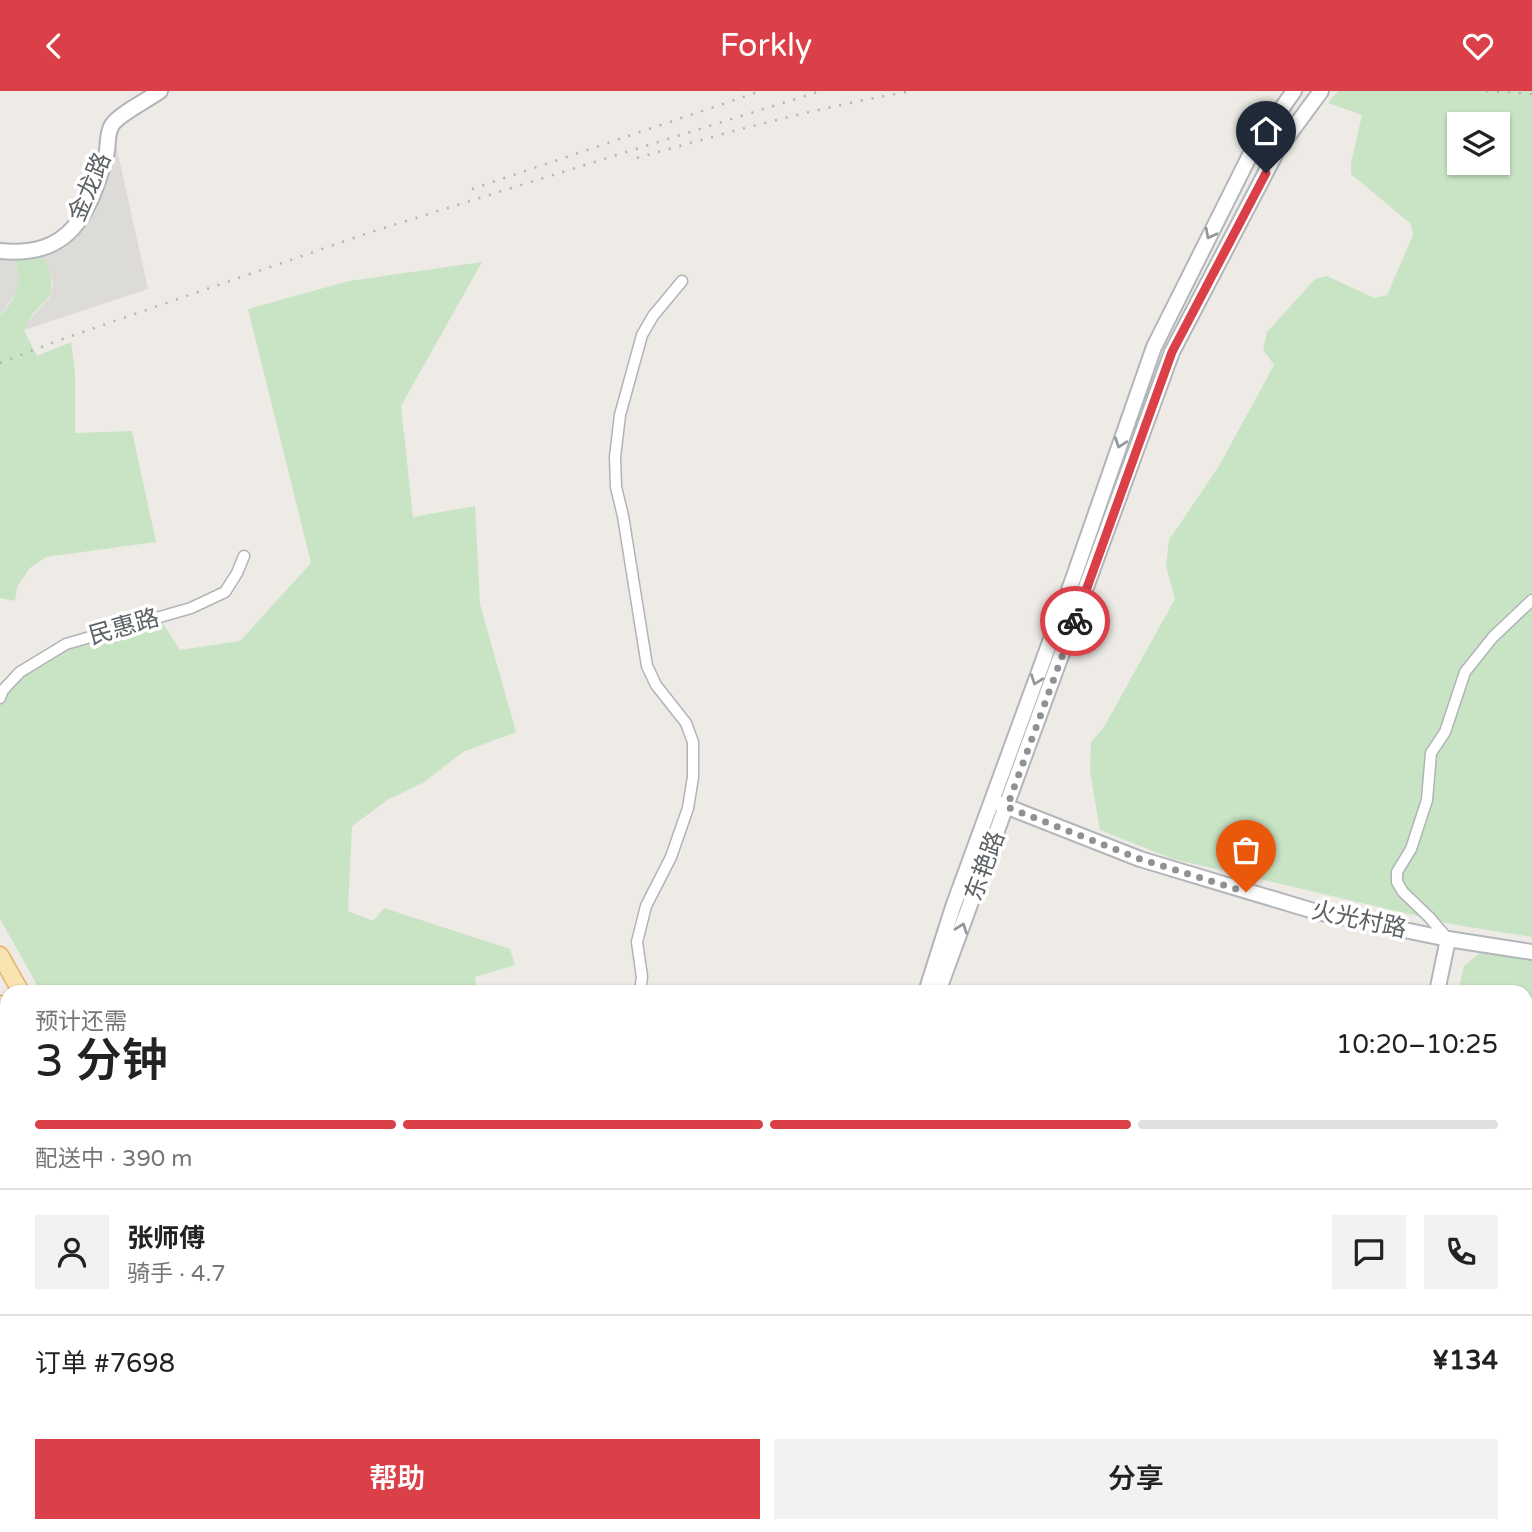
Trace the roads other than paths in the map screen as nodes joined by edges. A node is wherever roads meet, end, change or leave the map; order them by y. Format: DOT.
graph roads {
  1 [pos="160,91"];
  2 [pos="1294,91"];
  3 [pos="1321,91"];
  4 [pos="0,251"];
  5 [pos="682,281"];
  6 [pos="244,556"];
  7 [pos="1532,600"];
  8 [pos="0,698"];
  9 [pos="992,800"];
  10 [pos="1007,807"];
  11 [pos="1448,939"];
  12 [pos="1532,952"];
  13 [pos="0,955"];
  14 [pos="17,985"];
  15 [pos="641,985"];
  16 [pos="928,985"];
  17 [pos="941,985"];
  18 [pos="1438,985"];
  1 -- 4 [label="main road, 金龙路"];
  2 -- 9 [label="main road, 东艳路, one-way"];
  3 -- 10 [label="main road, 东艳路"];
  5 -- 15 [label="street"];
  6 -- 8 [label="street, 民惠路"];
  7 -- 11 [label="street"];
  9 -- 10 [label="main road, 火光村路"];
  9 -- 16 [label="main road, 东艳路"];
  10 -- 11 [label="main road, 火光村路"];
  17 -- 10 [label="main road, 东艳路, one-way"];
  11 -- 12 [label="main road, 火光村路"];
  11 -- 18 [label="main road"];
  13 -- 14 [label="main road"];
}
